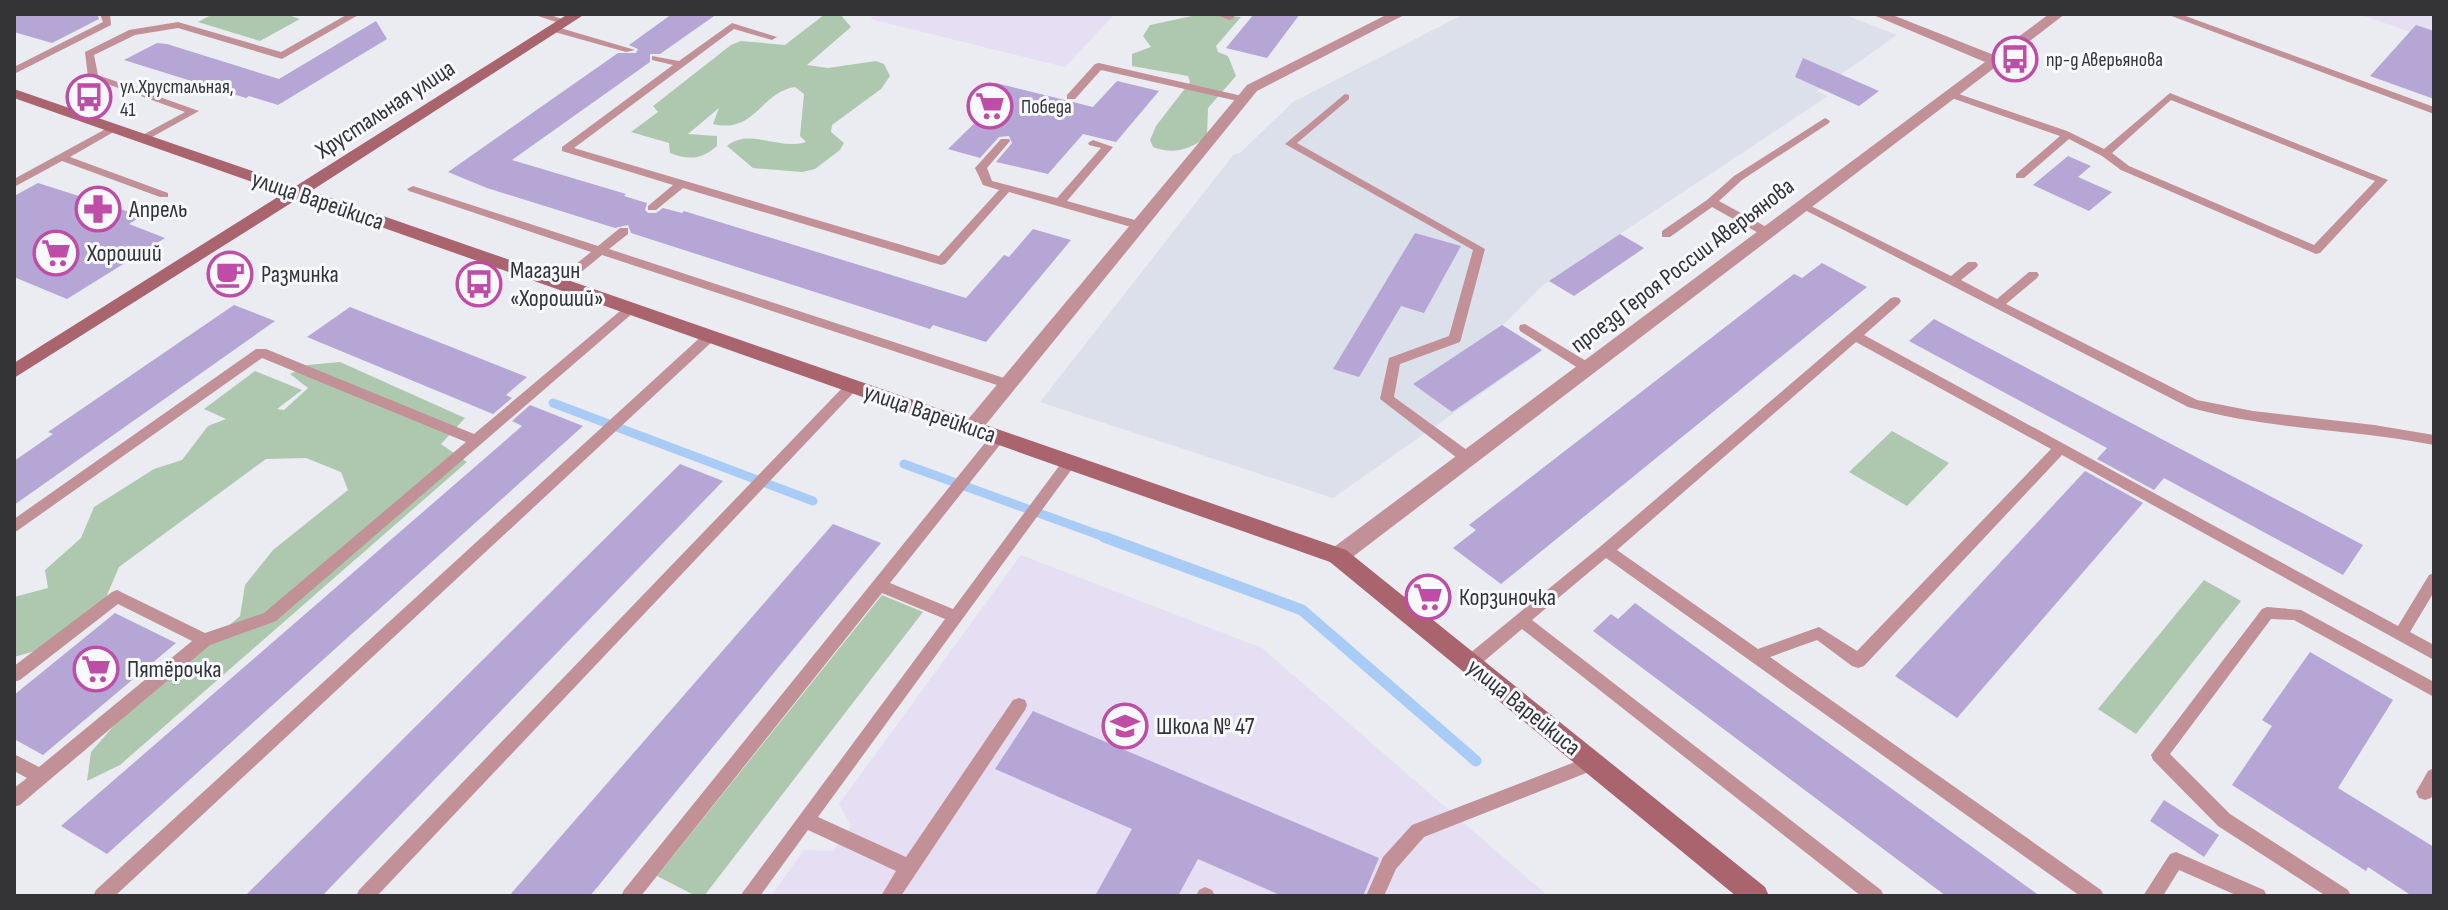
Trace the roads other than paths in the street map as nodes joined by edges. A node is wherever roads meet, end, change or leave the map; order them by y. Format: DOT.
graph roads {
  1 [pos="105,14"];
  2 [pos="355,14"];
  3 [pos="537,14"];
  4 [pos="1399,14"];
  5 [pos="1878,14"];
  6 [pos="2058,14"];
  7 [pos="2171,14"];
  8 [pos="566,22"];
  9 [pos="772,37"];
  10 [pos="630,50"];
  11 [pos="656,58"];
  12 [pos="1995,61"];
  13 [pos="680,64"];
  14 [pos="14,71"];
  15 [pos="14,93"];
  16 [pos="1950,94"];
  17 [pos="1071,97"];
  18 [pos="1345,97"];
  19 [pos="1242,99"];
  20 [pos="2434,111"];
  21 [pos="1825,121"];
  22 [pos="113,128"];
  23 [pos="2067,135"];
  24 [pos="143,139"];
  25 [pos="1005,141"];
  26 [pos="1093,143"];
  27 [pos="2107,152"];
  28 [pos="61,157"];
  29 [pos="2020,176"];
  30 [pos="682,183"];
  31 [pos="14,184"];
  32 [pos="1007,188"];
  33 [pos="413,189"];
  34 [pos="298,192"];
  35 [pos="164,195"];
  36 [pos="1060,202"];
  37 [pos="1711,202"];
  38 [pos="1803,205"];
  39 [pos="652,208"];
  40 [pos="1138,225"];
  41 [pos="624,231"];
  42 [pos="1766,232"];
  43 [pos="1666,234"];
  44 [pos="601,251"];
  45 [pos="1972,265"];
  46 [pos="2033,275"];
  47 [pos="1952,281"];
  48 [pos="559,284"];
  49 [pos="1895,301"];
  50 [pos="1998,304"];
  51 [pos="630,309"];
  52 [pos="1525,328"];
  53 [pos="710,336"];
  54 [pos="1856,336"];
  55 [pos="1586,367"];
  56 [pos="14,372"];
  57 [pos="1008,384"];
  58 [pos="852,386"];
  59 [pos="972,428"];
  60 [pos="998,437"];
  61 [pos="2434,440"];
  62 [pos="477,441"];
  63 [pos="2060,449"];
  64 [pos="1466,457"];
  65 [pos="1070,462"];
  66 [pos="14,527"];
  67 [pos="1606,550"];
  68 [pos="1338,556"];
  69 [pos="2434,579"];
  70 [pos="879,585"];
  71 [pos="956,617"];
  72 [pos="1521,620"];
  73 [pos="2401,634"];
  74 [pos="204,640"];
  75 [pos="2434,653"];
  76 [pos="1756,656"];
  77 [pos="1470,663"];
  78 [pos="14,675"];
  79 [pos="2434,690"];
  80 [pos="1019,705"];
  81 [pos="14,762"];
  82 [pos="1593,763"];
  83 [pos="2434,776"];
  84 [pos="41,777"];
  85 [pos="2425,792"];
  86 [pos="14,799"];
  87 [pos="806,820"];
  88 [pos="909,868"];
  89 [pos="2320,890"];
  90 [pos="102,896"];
  91 [pos="365,896"];
  92 [pos="630,896"];
  93 [pos="749,896"];
  94 [pos="890,896"];
  95 [pos="1375,896"];
  96 [pos="1756,896"];
  97 [pos="1875,896"];
  98 [pos="2095,896"];
  99 [pos="2152,896"];
  100 [pos="2258,896"];
  101 [pos="2342,896"];
  1 -- 14 [label="lane"];
  2 -- 24 [label="lane"];
  3 -- 8 [label="lane"];
  4 -- 19 [label="street"];
  5 -- 12 [label="street"];
  6 -- 12 [label="street, проезд Героя России Аверьянова"];
  7 -- 20 [label="lane"];
  8 -- 10 [label="lane"];
  8 -- 34 [label="main road, Хрустальная улица"];
  9 -- 13 [label="lane"];
  11 -- 13 [label="lane"];
  12 -- 16 [label="street, проезд Героя России Аверьянова"];
  13 -- 30 [label="lane"];
  15 -- 22 [label="main road, улица Варейкиса"];
  16 -- 23 [label="lane"];
  16 -- 38 [label="street, проезд Героя России Аверьянова"];
  17 -- 19 [label="lane"];
  18 -- 64 [label="lane"];
  19 -- 40 [label="street"];
  21 -- 37 [label="lane"];
  22 -- 24 [label="main road, улица Варейкиса"];
  22 -- 28 [label="lane"];
  23 -- 27 [label="lane"];
  23 -- 29 [label="lane"];
  24 -- 34 [label="main road, улица Варейкиса"];
  25 -- 32 [label="lane"];
  26 -- 36 [label="lane"];
  27 -- 27 [label="lane"];
  28 -- 31 [label="lane"];
  28 -- 35 [label="lane"];
  30 -- 32 [label="lane"];
  30 -- 39 [label="lane"];
  32 -- 36 [label="lane"];
  33 -- 44 [label="lane"];
  34 -- 48 [label="main road, улица Варейкиса"];
  34 -- 56 [label="main road, Хрустальная улица"];
  36 -- 40 [label="lane"];
  37 -- 42 [label="lane"];
  37 -- 43 [label="lane"];
  38 -- 42 [label="street, проезд Героя России Аверьянова"];
  38 -- 47 [label="lane"];
  40 -- 57 [label="street"];
  41 -- 44 [label="lane"];
  42 -- 55 [label="street, проезд Героя России Аверьянова"];
  44 -- 48 [label="lane"];
  44 -- 57 [label="lane"];
  45 -- 47 [label="lane"];
  46 -- 50 [label="lane"];
  47 -- 50 [label="lane"];
  48 -- 51 [label="main road, улица Варейкиса"];
  49 -- 54 [label="lane"];
  50 -- 61 [label="lane"];
  51 -- 53 [label="main road, улица Варейкиса"];
  51 -- 62 [label="lane"];
  52 -- 55 [label="lane"];
  53 -- 58 [label="main road, улица Варейкиса"];
  53 -- 90 [label="lane"];
  54 -- 63 [label="lane"];
  54 -- 67 [label="lane"];
  55 -- 64 [label="street, проезд Героя России Аверьянова"];
  57 -- 59 [label="street"];
  58 -- 59 [label="main road, улица Варейкиса"];
  58 -- 91 [label="lane"];
  59 -- 60 [label="main road, улица Варейкиса"];
  60 -- 65 [label="main road, улица Варейкиса"];
  60 -- 70 [label="lane"];
  62 -- 66 [label="lane"];
  62 -- 74 [label="lane"];
  63 -- 73 [label="lane"];
  63 -- 76 [label="lane"];
  64 -- 68 [label="street, проезд Героя России Аверьянова"];
  65 -- 68 [label="main road, улица Варейкиса"];
  65 -- 71 [label="lane"];
  67 -- 72 [label="lane"];
  67 -- 76 [label="lane"];
  68 -- 77 [label="main road, улица Варейкиса"];
  69 -- 73 [label="lane"];
  70 -- 71 [label="lane"];
  70 -- 92 [label="lane"];
  71 -- 87 [label="lane"];
  72 -- 77 [label="lane"];
  72 -- 97 [label="lane"];
  73 -- 75 [label="lane"];
  74 -- 78 [label="lane"];
  74 -- 84 [label="lane"];
  76 -- 98 [label="lane"];
  77 -- 82 [label="main road, улица Варейкиса"];
  79 -- 89 [label="lane"];
  80 -- 88 [label="lane"];
  81 -- 84 [label="lane"];
  82 -- 95 [label="lane"];
  82 -- 96 [label="main road, улица Варейкиса"];
  83 -- 85 [label="lane"];
  84 -- 86 [label="lane"];
  87 -- 88 [label="lane"];
  87 -- 93 [label="lane"];
  88 -- 94 [label="lane"];
  89 -- 101 [label="lane"];
  99 -- 100 [label="lane"];
}
